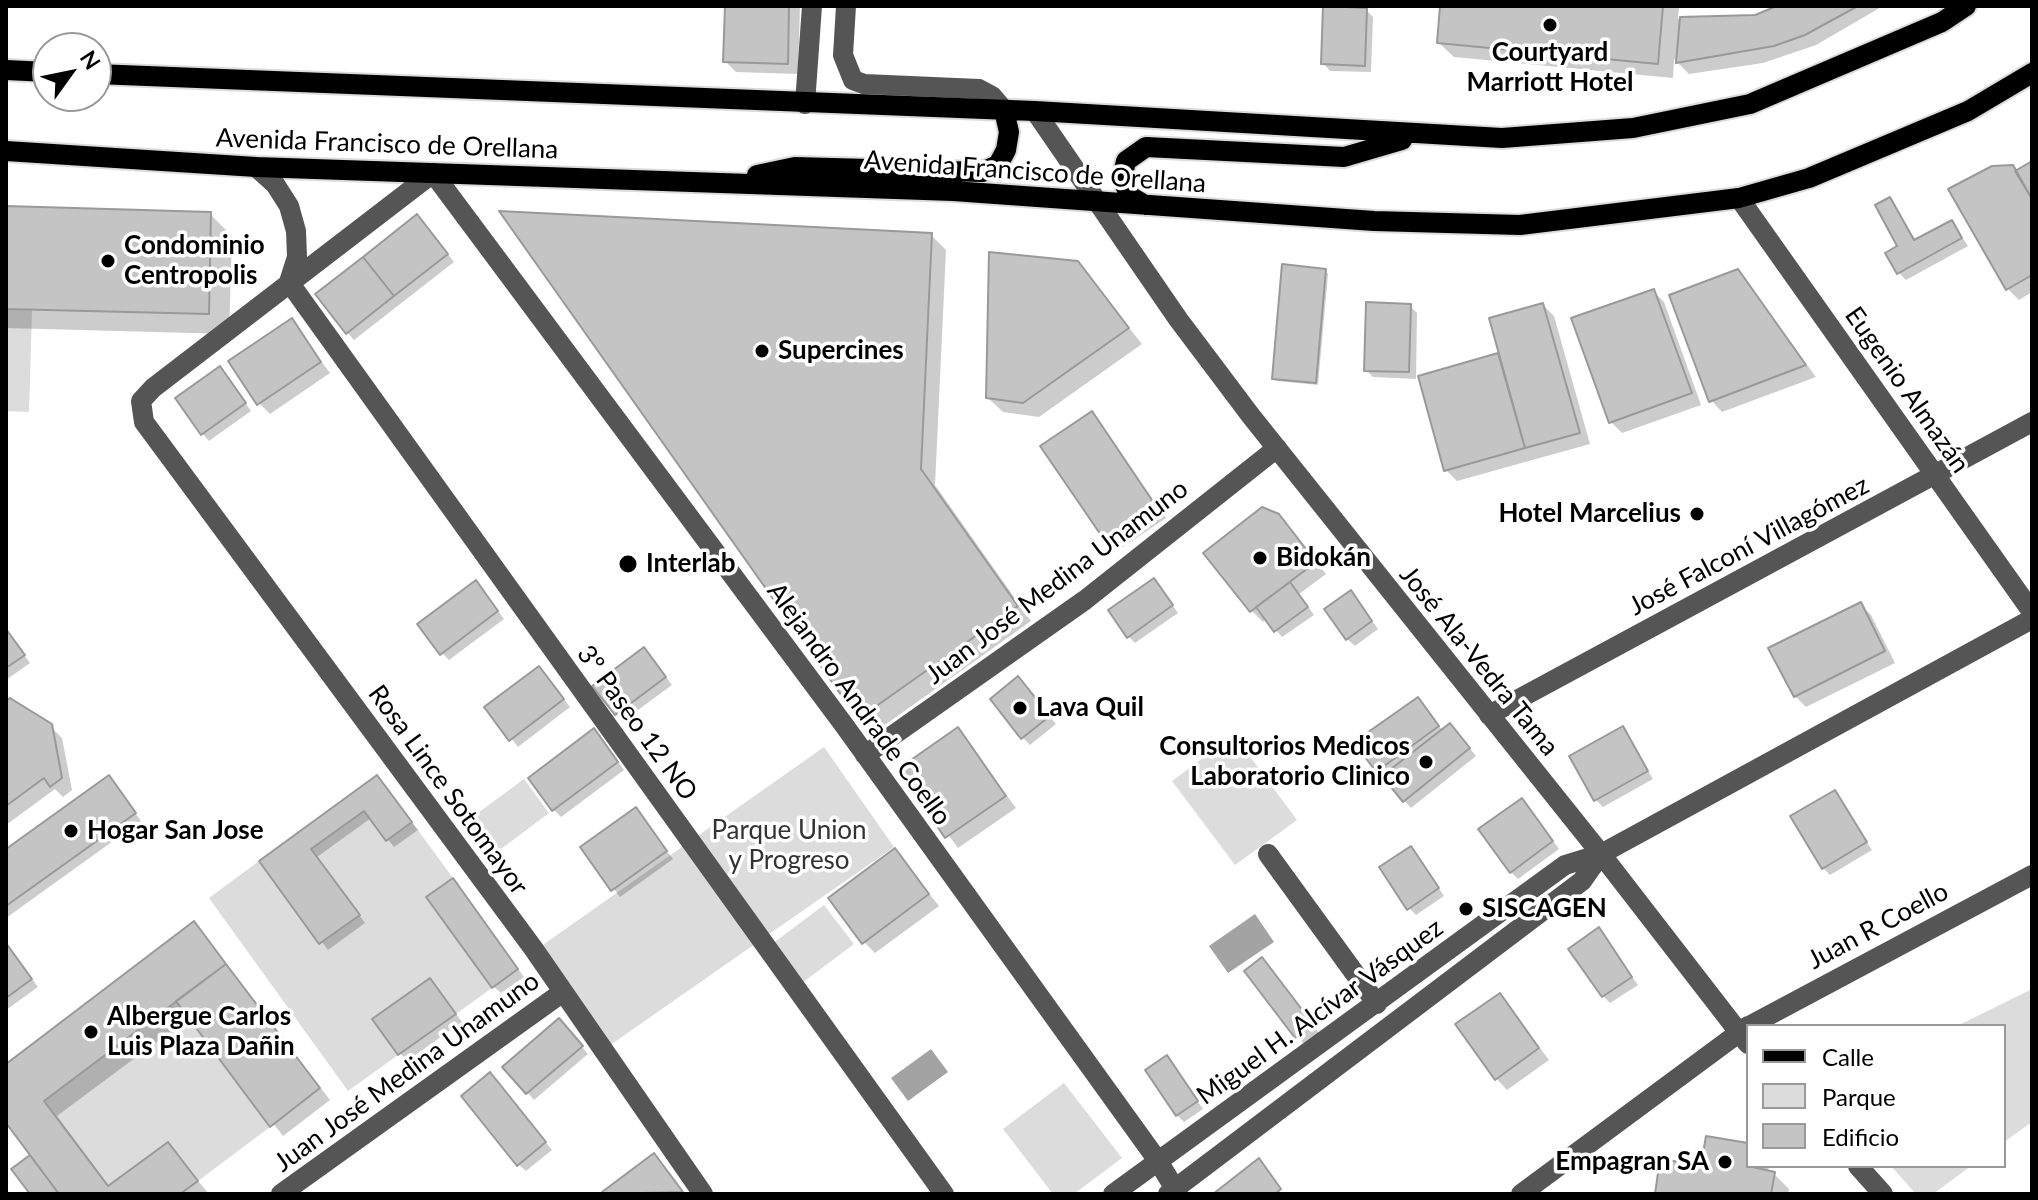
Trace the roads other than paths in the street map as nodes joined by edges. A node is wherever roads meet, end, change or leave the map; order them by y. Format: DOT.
graph roads {
  1 [pos="812,6"];
  2 [pos="846,6"];
  3 [pos="1966,6"];
  4 [pos="10,70"];
  5 [pos="32,71"];
  6 [pos="2032,73"];
  7 [pos="112,75"];
  8 [pos="805,104"];
  9 [pos="1004,110"];
  10 [pos="1035,111"];
  11 [pos="1417,135"];
  12 [pos="6,151"];
  13 [pos="256,167"];
  14 [pos="433,173"];
  15 [pos="725,181"];
  16 [pos="1739,198"];
  17 [pos="1098,204"];
  18 [pos="1149,207"];
  19 [pos="289,282"];
  20 [pos="2032,422"];
  21 [pos="1277,448"];
  22 [pos="1935,476"];
  23 [pos="2032,612"];
  24 [pos="2032,619"];
  25 [pos="1489,715"];
  26 [pos="865,755"];
  27 [pos="1268,854"];
  28 [pos="1601,854"];
  29 [pos="2032,875"];
  30 [pos="563,992"];
  31 [pos="1377,1004"];
  32 [pos="1761,1024"];
  33 [pos="1746,1032"];
  34 [pos="1158,1161"];
  35 [pos="1860,1168"];
  36 [pos="1174,1192"];
  37 [pos="281,1194"];
  38 [pos="703,1194"];
  39 [pos="944,1194"];
  40 [pos="1113,1194"];
  41 [pos="1521,1194"];
  42 [pos="1883,1194"];
  1 -- 8 [label="street"];
  2 -- 9 [label="street"];
  3 -- 11 [label="main road, Avenida Francisco de Orellana"];
  4 -- 5 [label="main road"];
  6 -- 16 [label="main road, Avenida Francisco de Orellana"];
  7 -- 8 [label="main road, Avenida Francisco de Orellana"];
  8 -- 9 [label="main road, Avenida Francisco de Orellana"];
  9 -- 10 [label="main road, Avenida Francisco de Orellana"];
  9 -- 15 [label="main road"];
  10 -- 11 [label="main road, Avenida Francisco de Orellana"];
  10 -- 17 [label="street, José Ala-Vedra Tama"];
  11 -- 18 [label="main road"];
  12 -- 13 [label="main road, Avenida Francisco de Orellana"];
  13 -- 14 [label="main road, Avenida Francisco de Orellana"];
  13 -- 19 [label="street"];
  14 -- 15 [label="main road, Avenida Francisco de Orellana"];
  14 -- 19 [label="street"];
  14 -- 26 [label="street, Alejandro Andrade Coello"];
  15 -- 17 [label="main road, Avenida Francisco de Orellana"];
  16 -- 18 [label="main road, Avenida Francisco de Orellana"];
  16 -- 22 [label="street, Eugenio Almazán"];
  17 -- 18 [label="main road, Avenida Francisco de Orellana"];
  17 -- 21 [label="street, José Ala-Vedra Tama"];
  19 -- 30 [label="street, Rosa Lince Sotomayor"];
  19 -- 39 [label="street, 3º Paseo 12 NO"];
  20 -- 22 [label="street, José Falconí Villagómez"];
  21 -- 25 [label="street, José Ala-Vedra Tama"];
  21 -- 26 [label="street, Juan José Medina Unamuno"];
  22 -- 23 [label="street, Eugenio Almazán"];
  22 -- 25 [label="street, José Falconí Villagómez"];
  24 -- 28 [label="street, Miguel H. Alcívar Vásquez"];
  25 -- 28 [label="street, José Ala-Vedra Tama"];
  26 -- 34 [label="street, Alejandro Andrade Coello"];
  27 -- 31 [label="street"];
  28 -- 31 [label="street, Miguel H. Alcívar Vásquez"];
  28 -- 33 [label="street, José Ala-Vedra Tama"];
  28 -- 36 [label="street, Miguel H. Alcívar Vásquez"];
  29 -- 32 [label="street, Juan R Coello"];
  30 -- 37 [label="street, Juan José Medina Unamuno"];
  30 -- 38 [label="street, Rosa Lince Sotomayor"];
  31 -- 34 [label="street, Miguel H. Alcívar Vásquez"];
  33 -- 41 [label="street, Juan R Coello"];
  34 -- 36 [label="street, Alejandro Andrade Coello"];
  34 -- 40 [label="street, Miguel H. Alcívar Vásquez"];
  35 -- 42 [label="street"];
}
